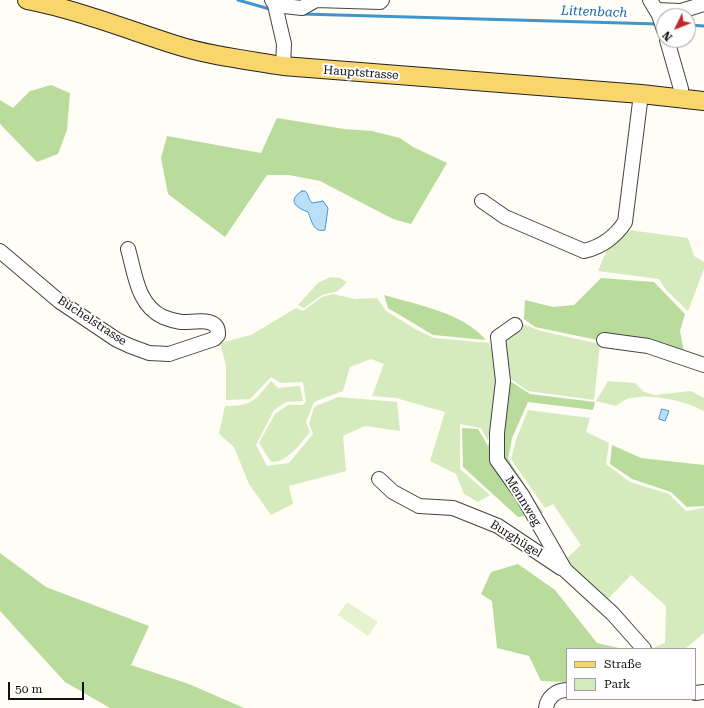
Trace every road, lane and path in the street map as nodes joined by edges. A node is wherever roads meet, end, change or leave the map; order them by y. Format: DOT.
graph roads {
  1 [pos="27,0"];
  2 [pos="382,0"];
  3 [pos="704,4"];
  4 [pos="275,8"];
  5 [pos="655,8"];
  6 [pos="669,48"];
  7 [pos="283,66"];
  8 [pos="641,94"];
  9 [pos="680,98"];
  10 [pos="704,101"];
  11 [pos="482,201"];
  12 [pos="128,249"];
  13 [pos="0,251"];
  14 [pos="515,325"];
  15 [pos="604,340"];
  16 [pos="704,365"];
  17 [pos="379,480"];
  18 [pos="565,570"];
  19 [pos="643,648"];
  20 [pos="566,690"];
  21 [pos="546,708"];
  1 -- 7 [label="main road, Hauptstrasse"];
  2 -- 4 [label="street"];
  3 -- 5 [label="street"];
  4 -- 7 [label="street"];
  6 -- 9 [label="street"];
  7 -- 8 [label="main road, Hauptstrasse"];
  8 -- 9 [label="main road, Hauptstrasse"];
  8 -- 11 [label="street"];
  9 -- 10 [label="main road, Hauptstrasse"];
  12 -- 13 [label="street, Büchelstrasse"];
  14 -- 18 [label="street, Mennweg"];
  15 -- 16 [label="street"];
  17 -- 18 [label="street, Burghügel"];
  18 -- 19 [label="street, Mennweg"];
  20 -- 21 [label="street"];
}
